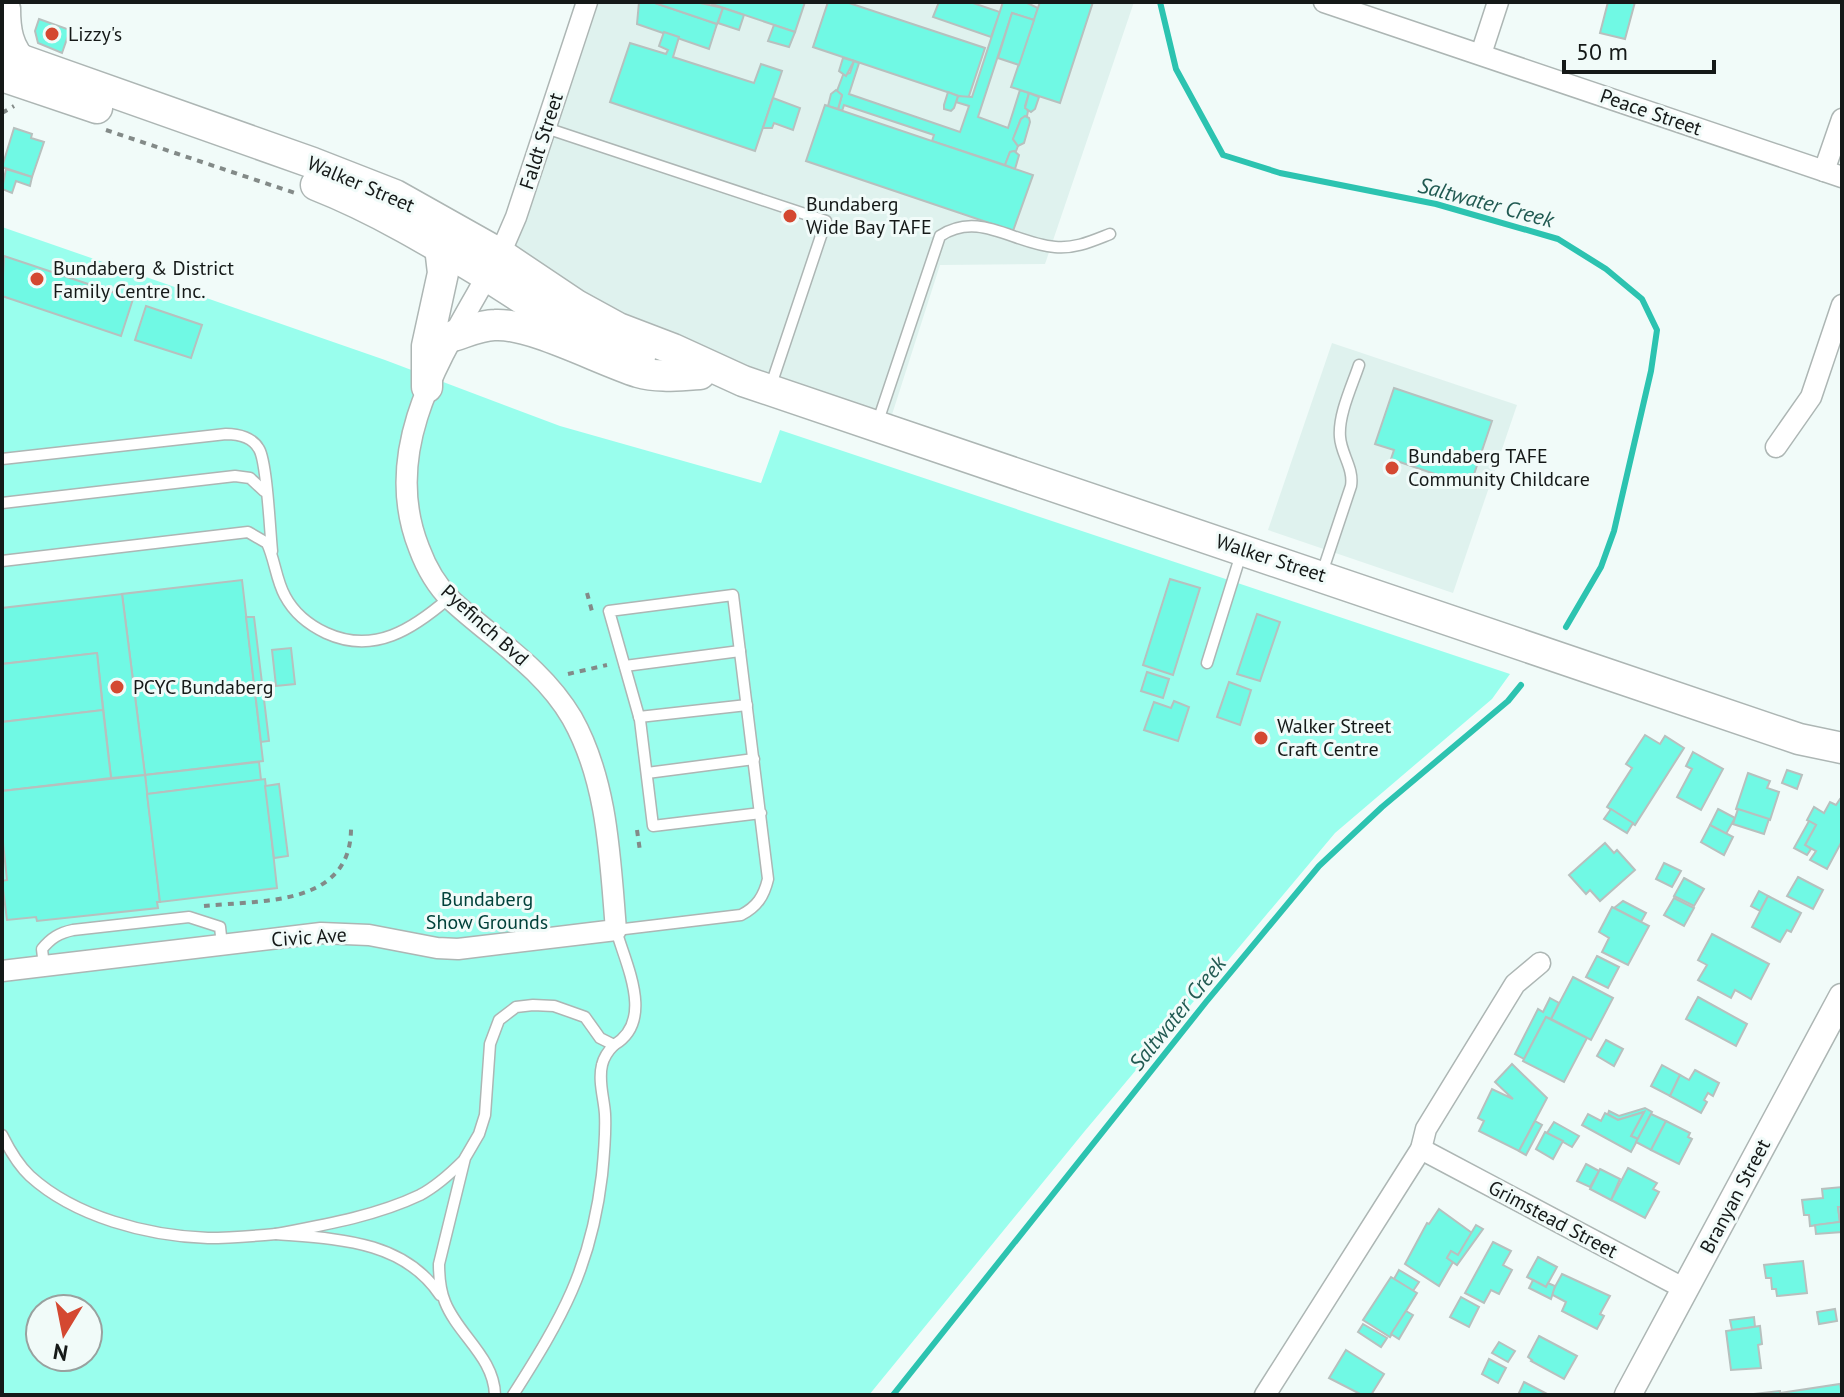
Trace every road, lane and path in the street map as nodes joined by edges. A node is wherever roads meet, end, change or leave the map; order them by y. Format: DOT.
graph roads {
  1 [pos="587,2"];
  2 [pos="1324,2"];
  3 [pos="1498,2"];
  4 [pos="8,10"];
  5 [pos="1481,54"];
  6 [pos="16,58"];
  7 [pos="2,76"];
  8 [pos="21,103"];
  9 [pos="2,113"];
  10 [pos="1842,119"];
  11 [pos="546,128"];
  12 [pos="106,131"];
  13 [pos="1833,174"];
  14 [pos="304,196"];
  15 [pos="1110,234"];
  16 [pos="440,247"];
  17 [pos="493,265"];
  18 [pos="1842,305"];
  19 [pos="453,336"];
  20 [pos="1359,365"];
  21 [pos="700,374"];
  22 [pos="756,385"];
  23 [pos="427,387"];
  24 [pos="877,425"];
  25 [pos="1776,447"];
  26 [pos="2,459"];
  27 [pos="267,500"];
  28 [pos="2,503"];
  29 [pos="1243,549"];
  30 [pos="2,561"];
  31 [pos="273,561"];
  32 [pos="1322,575"];
  33 [pos="449,598"];
  34 [pos="740,651"];
  35 [pos="1207,663"];
  36 [pos="625,666"];
  37 [pos="568,674"];
  38 [pos="611,677"];
  39 [pos="747,705"];
  40 [pos="639,717"];
  41 [pos="1799,739"];
  42 [pos="1842,748"];
  43 [pos="754,759"];
  44 [pos="1842,763"];
  45 [pos="647,773"];
  46 [pos="761,813"];
  47 [pos="636,822"];
  48 [pos="351,827"];
  49 [pos="640,851"];
  50 [pos="202,906"];
  51 [pos="616,930"];
  52 [pos="222,945"];
  53 [pos="1540,963"];
  54 [pos="44,966"];
  55 [pos="2,971"];
  56 [pos="1842,997"];
  57 [pos="614,1045"];
  58 [pos="2,1135"];
  59 [pos="1421,1149"];
  60 [pos="465,1158"];
  61 [pos="276,1234"];
  62 [pos="1685,1289"];
  63 [pos="445,1303"];
  64 [pos="495,1395"];
  65 [pos="513,1395"];
  66 [pos="1265,1395"];
  67 [pos="1628,1395"];
  1 -- 11 [label="street, Faldt Street"];
  2 -- 5 [label="street, Peace Street"];
  3 -- 5 [label="street"];
  4 -- 6 [label="street"];
  5 -- 13 [label="street, Peace Street"];
  6 -- 17 [label="main road, Walker Street"];
  7 -- 16 [label="main road, Walker Street"];
  8 -- 9 [label="path"];
  10 -- 13 [label="street"];
  11 -- 17 [label="street, Faldt Street"];
  11 -- 22 [label="lane"];
  12 -- 14 [label="path"];
  15 -- 24 [label="lane"];
  16 -- 17 [label="main road, Walker Street"];
  16 -- 23 [label="main road"];
  17 -- 19 [label="street, Pyefinch Bvd"];
  17 -- 21 [label="main road, Walker Street"];
  17 -- 22 [label="main road, Walker Street"];
  18 -- 25 [label="street"];
  19 -- 21 [label="main road"];
  19 -- 23 [label="street, Pyefinch Bvd"];
  20 -- 32 [label="lane"];
  21 -- 22 [label="main road, Walker Street"];
  22 -- 24 [label="main road, Walker Street"];
  23 -- 33 [label="street, Pyefinch Bvd"];
  24 -- 29 [label="main road, Walker Street"];
  26 -- 27 [label="lane"];
  27 -- 28 [label="lane"];
  27 -- 31 [label="lane"];
  29 -- 32 [label="main road, Walker Street"];
  29 -- 35 [label="lane"];
  30 -- 31 [label="lane"];
  31 -- 33 [label="lane"];
  32 -- 41 [label="main road, Walker Street"];
  33 -- 51 [label="street, Pyefinch Bvd"];
  34 -- 36 [label="lane"];
  34 -- 36 [label="lane"];
  34 -- 39 [label="lane"];
  36 -- 40 [label="lane"];
  37 -- 38 [label="path"];
  39 -- 40 [label="lane"];
  39 -- 43 [label="lane"];
  40 -- 45 [label="lane"];
  41 -- 42 [label="main road, Walker Street"];
  41 -- 44 [label="main road, Walker Street"];
  43 -- 45 [label="lane"];
  43 -- 46 [label="lane"];
  45 -- 46 [label="lane"];
  46 -- 51 [label="lane"];
  47 -- 49 [label="path"];
  48 -- 50 [label="path"];
  51 -- 52 [label="street, Civic Ave"];
  51 -- 57 [label="lane"];
  52 -- 54 [label="street, Civic Ave"];
  52 -- 54 [label="lane"];
  53 -- 59 [label="street"];
  54 -- 55 [label="street, Civic Ave"];
  56 -- 62 [label="street, Branyan Street"];
  57 -- 60 [label="lane"];
  57 -- 65 [label="lane"];
  58 -- 61 [label="lane"];
  59 -- 62 [label="street, Grimstead Street"];
  59 -- 66 [label="street"];
  60 -- 61 [label="lane"];
  60 -- 63 [label="lane"];
  61 -- 63 [label="lane"];
  62 -- 67 [label="street, Branyan Street"];
  63 -- 64 [label="lane"];
}
